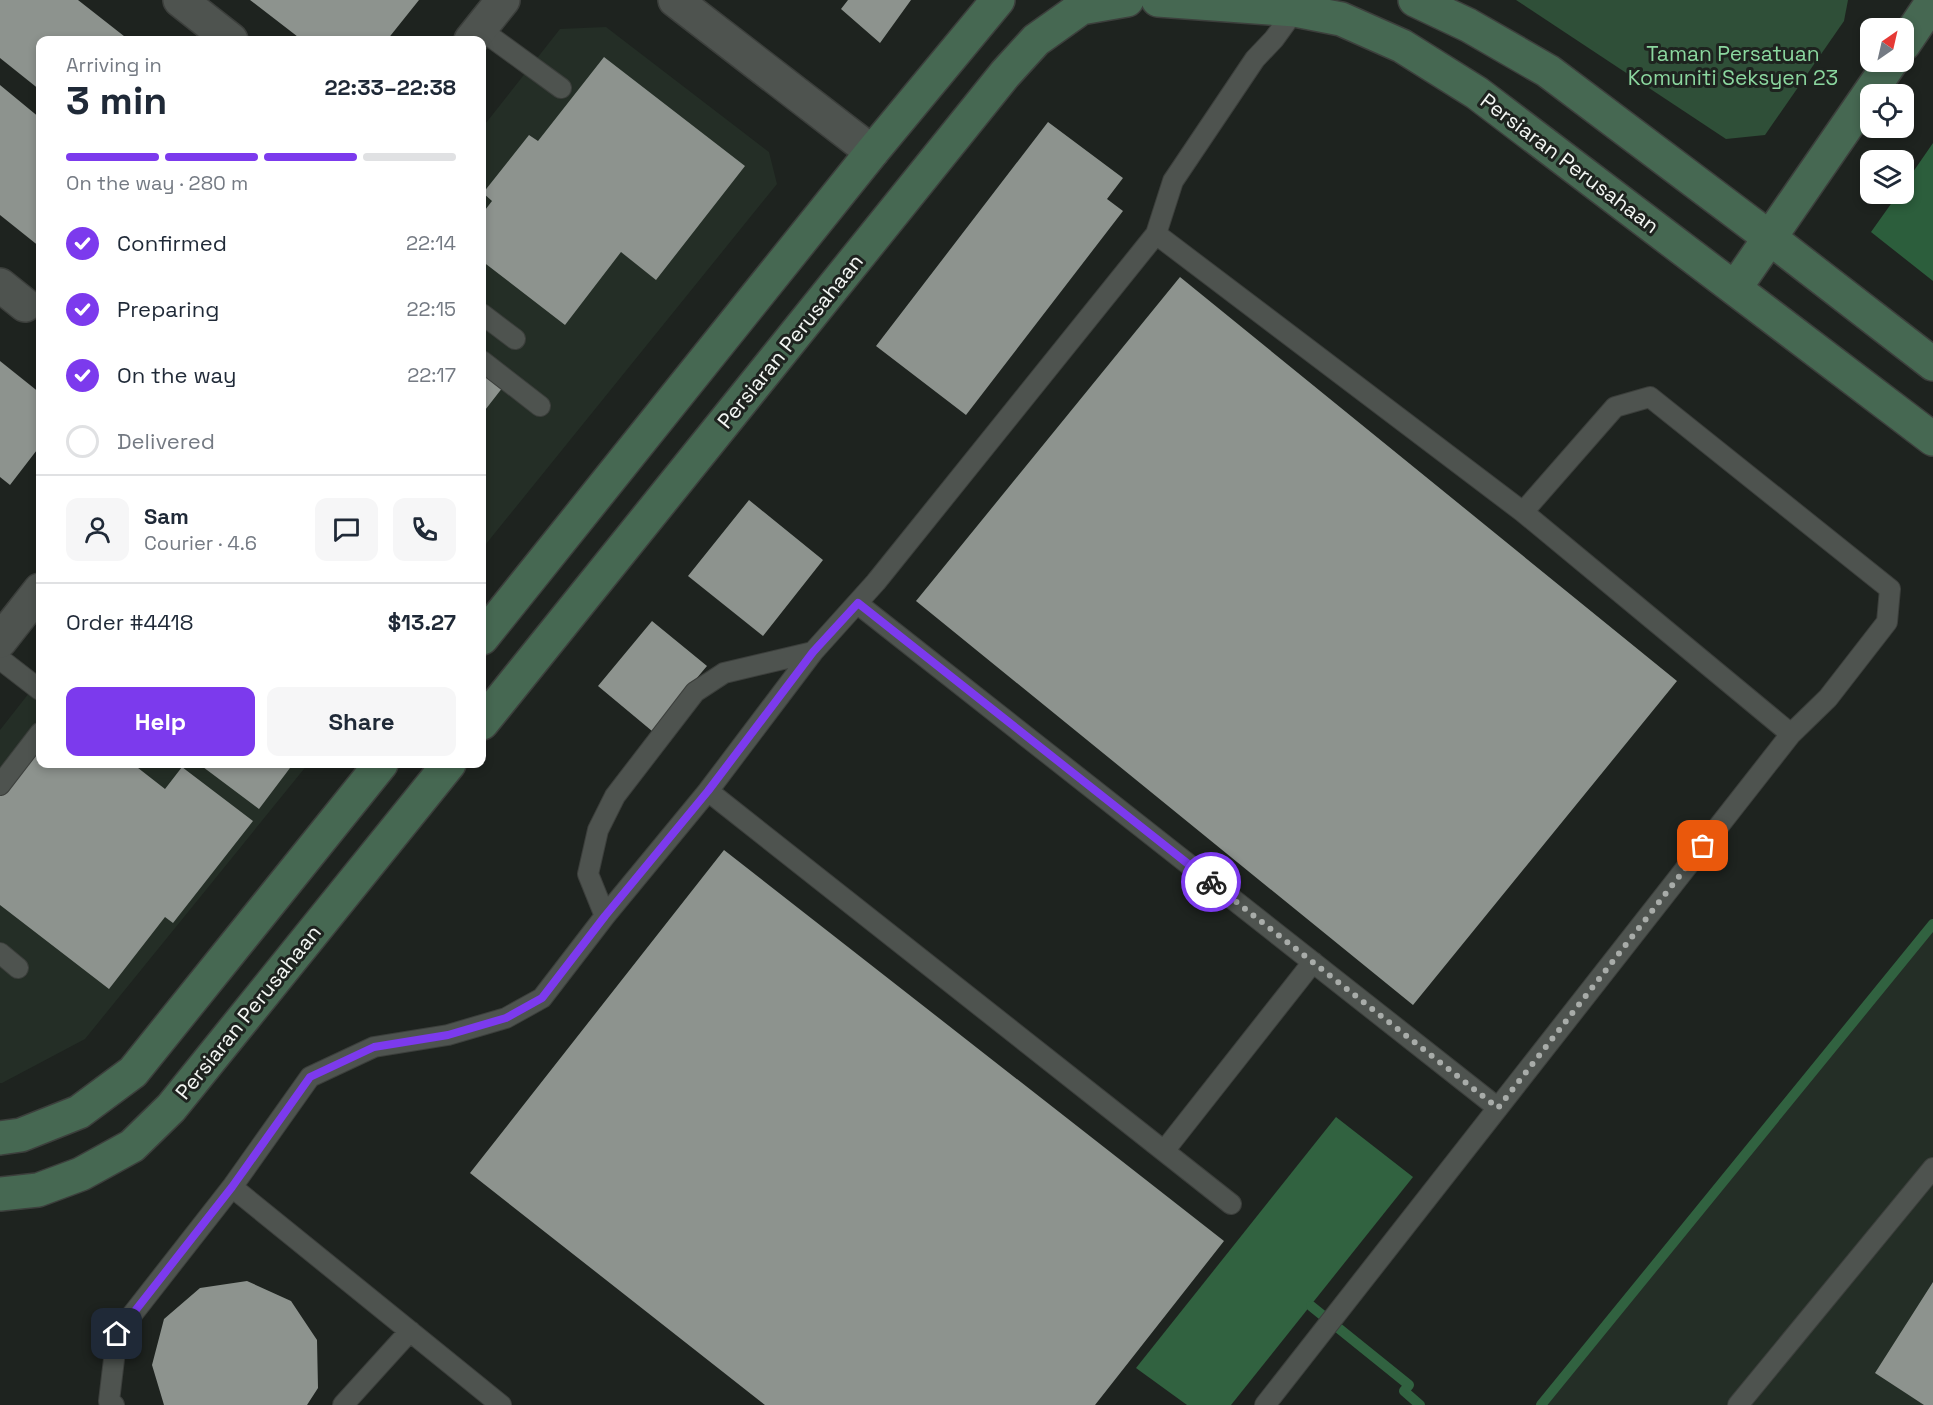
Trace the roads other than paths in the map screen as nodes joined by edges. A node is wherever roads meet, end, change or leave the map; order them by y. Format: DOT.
graph roads {
  1 [pos="180,0"];
  2 [pos="503,0"];
  3 [pos="675,0"];
  4 [pos="998,0"];
  5 [pos="1127,0"];
  6 [pos="1158,0"];
  7 [pos="1415,0"];
  8 [pos="1933,1"];
  9 [pos="1295,10"];
  10 [pos="1914,29"];
  11 [pos="476,35"];
  12 [pos="226,36"];
  13 [pos="486,41"];
  14 [pos="1885,72"];
  15 [pos="561,88"];
  16 [pos="872,152"];
  17 [pos="1156,234"];
  18 [pos="1770,238"];
  19 [pos="0,285"];
  20 [pos="1735,288"];
  21 [pos="25,305"];
  22 [pos="486,317"];
  23 [pos="515,339"];
  24 [pos="486,364"];
  25 [pos="1933,364"];
  26 [pos="540,406"];
  27 [pos="1933,439"];
  28 [pos="1523,512"];
  29 [pos="36,595"];
  30 [pos="858,603"];
  31 [pos="486,633"];
  32 [pos="0,641"];
  33 [pos="813,652"];
  34 [pos="0,659"];
  35 [pos="36,687"];
  36 [pos="486,718"];
  37 [pos="1791,734"];
  38 [pos="36,738"];
  39 [pos="378,768"];
  40 [pos="446,768"];
  41 [pos="0,785"];
  42 [pos="708,791"];
  43 [pos="605,916"];
  44 [pos="0,953"];
  45 [pos="1313,962"];
  46 [pos="18,968"];
  47 [pos="1498,1108"];
  48 [pos="0,1138"];
  49 [pos="1164,1151"];
  50 [pos="1933,1168"];
  51 [pos="232,1187"];
  52 [pos="0,1194"];
  53 [pos="1231,1204"];
  54 [pos="410,1331"];
  55 [pos="114,1405"];
  56 [pos="343,1405"];
  57 [pos="501,1405"];
  58 [pos="1265,1405"];
  59 [pos="1738,1405"];
  1 -- 12 [label="street"];
  2 -- 11 [label="street"];
  3 -- 16 [label="street"];
  4 -- 16 [label="main road"];
  5 -- 36 [label="main road, Persiaran Perusahaan"];
  6 -- 9 [label="main road, Persiaran Perusahaan"];
  7 -- 18 [label="main road"];
  8 -- 10 [label="main road"];
  9 -- 17 [label="lane"];
  9 -- 20 [label="main road, Persiaran Perusahaan"];
  13 -- 15 [label="lane"];
  14 -- 18 [label="main road"];
  16 -- 31 [label="main road"];
  17 -- 28 [label="lane"];
  17 -- 30 [label="lane"];
  18 -- 20 [label="main road"];
  18 -- 25 [label="main road"];
  19 -- 21 [label="street"];
  20 -- 27 [label="main road, Persiaran Perusahaan"];
  22 -- 23 [label="lane"];
  24 -- 26 [label="lane"];
  28 -- 37 [label="lane"];
  28 -- 37 [label="lane"];
  29 -- 32 [label="street"];
  30 -- 33 [label="lane"];
  30 -- 45 [label="lane"];
  33 -- 42 [label="lane"];
  33 -- 43 [label="lane"];
  34 -- 35 [label="lane"];
  37 -- 47 [label="lane"];
  38 -- 41 [label="lane"];
  39 -- 48 [label="main road"];
  40 -- 52 [label="main road, Persiaran Perusahaan"];
  42 -- 43 [label="lane"];
  42 -- 49 [label="lane"];
  43 -- 51 [label="lane"];
  44 -- 46 [label="lane"];
  45 -- 47 [label="lane"];
  45 -- 49 [label="lane"];
  47 -- 58 [label="lane"];
  49 -- 53 [label="lane"];
  50 -- 59 [label="lane"];
  51 -- 54 [label="lane"];
  51 -- 55 [label="lane"];
  54 -- 56 [label="lane"];
  54 -- 57 [label="lane"];
}
